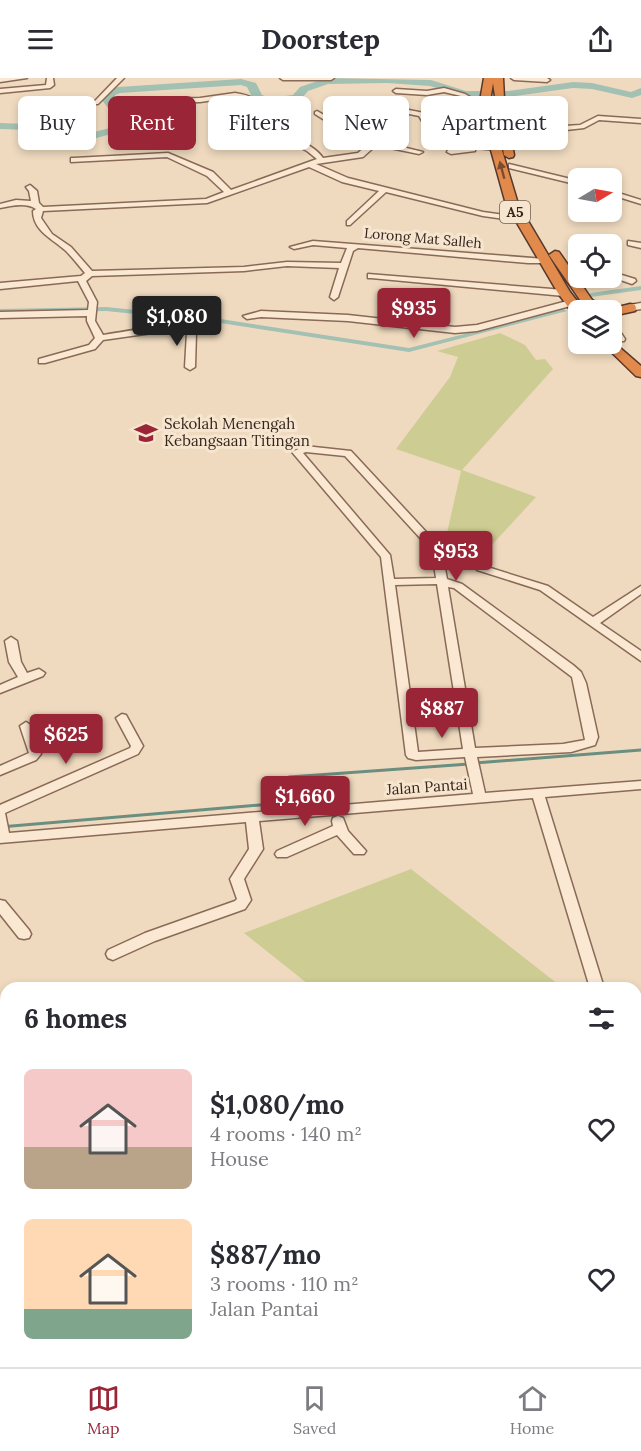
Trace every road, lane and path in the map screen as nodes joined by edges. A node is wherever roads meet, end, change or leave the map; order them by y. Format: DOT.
graph roads {
  1 [pos="24,78"];
  2 [pos="50,78"];
  3 [pos="121,78"];
  4 [pos="283,78"];
  5 [pos="324,78"];
  6 [pos="331,78"];
  7 [pos="489,78"];
  8 [pos="498,78"];
  9 [pos="514,78"];
  10 [pos="0,80"];
  11 [pos="548,80"];
  12 [pos="0,91"];
  13 [pos="396,91"];
  14 [pos="411,92"];
  15 [pos="471,96"];
  16 [pos="486,96"];
  17 [pos="500,96"];
  18 [pos="409,97"];
  19 [pos="96,103"];
  20 [pos="316,114"];
  21 [pos="323,118"];
  22 [pos="641,121"];
  23 [pos="568,129"];
  24 [pos="310,150"];
  25 [pos="366,150"];
  26 [pos="409,150"];
  27 [pos="470,150"];
  28 [pos="497,150"];
  29 [pos="508,150"];
  30 [pos="419,152"];
  31 [pos="451,152"];
  32 [pos="74,160"];
  33 [pos="321,160"];
  34 [pos="311,165"];
  35 [pos="512,166"];
  36 [pos="568,180"];
  37 [pos="30,187"];
  38 [pos="384,190"];
  39 [pos="231,193"];
  40 [pos="622,196"];
  41 [pos="641,202"];
  42 [pos="0,206"];
  43 [pos="38,206"];
  44 [pos="518,219"];
  45 [pos="350,223"];
  46 [pos="536,224"];
  47 [pos="533,241"];
  48 [pos="631,243"];
  49 [pos="353,246"];
  50 [pos="641,246"];
  51 [pos="294,247"];
  52 [pos="545,261"];
  53 [pos="344,266"];
  54 [pos="568,266"];
  55 [pos="87,276"];
  56 [pos="370,276"];
  57 [pos="622,278"];
  58 [pos="632,282"];
  59 [pos="0,286"];
  60 [pos="579,288"];
  61 [pos="334,297"];
  62 [pos="583,298"];
  63 [pos="570,300"];
  64 [pos="568,302"];
  65 [pos="568,303"];
  66 [pos="635,307"];
  67 [pos="91,312"];
  68 [pos="0,315"];
  69 [pos="247,316"];
  70 [pos="100,338"];
  71 [pos="622,342"];
  72 [pos="622,346"];
  73 [pos="641,358"];
  74 [pos="42,361"];
  75 [pos="190,368"];
  76 [pos="641,373"];
  77 [pos="481,567"];
  78 [pos="441,581"];
  79 [pos="390,582"];
  80 [pos="641,589"];
  81 [pos="594,622"];
  82 [pos="11,641"];
  83 [pos="641,657"];
  84 [pos="39,673"];
  85 [pos="25,679"];
  86 [pos="0,689"];
  87 [pos="122,718"];
  88 [pos="26,726"];
  89 [pos="471,755"];
  90 [pos="0,771"];
  91 [pos="641,785"];
  92 [pos="538,795"];
  93 [pos="480,799"];
  94 [pos="343,810"];
  95 [pos="252,816"];
  96 [pos="1,826"];
  97 [pos="340,828"];
  98 [pos="359,851"];
  99 [pos="282,854"];
  100 [pos="0,905"];
  101 [pos="24,934"];
  102 [pos="113,954"];
  103 [pos="595,982"];
  1 -- 10 [label="street"];
  2 -- 12 [label="street"];
  3 -- 19 [label="street"];
  4 -- 5 [label="street"];
  5 -- 6 [label="street"];
  7 -- 16 [label="highway, A5"];
  8 -- 17 [label="highway, A5"];
  9 -- 11 [label="street"];
  13 -- 14 [label="street"];
  14 -- 15 [label="street"];
  14 -- 18 [label="street"];
  20 -- 21 [label="street"];
  22 -- 23 [label="street"];
  24 -- 33 [label="street"];
  25 -- 33 [label="street"];
  26 -- 30 [label="street"];
  27 -- 31 [label="street"];
  44 -- 28 [label="highway, A5, one-way"];
  29 -- 35 [label="highway, A5"];
  32 -- 39 [label="street"];
  33 -- 34 [label="street"];
  34 -- 38 [label="street"];
  34 -- 39 [label="street"];
  35 -- 36 [label="street"];
  35 -- 46 [label="highway, A5"];
  37 -- 43 [label="street"];
  38 -- 44 [label="street"];
  38 -- 45 [label="street"];
  39 -- 43 [label="street"];
  40 -- 41 [label="street"];
  42 -- 43 [label="street"];
  43 -- 55 [label="street"];
  44 -- 47 [label="highway, A5"];
  46 -- 47 [label="highway"];
  46 -- 54 [label="highway, A5"];
  47 -- 52 [label="highway, A5"];
  48 -- 50 [label="street"];
  49 -- 51 [label="street"];
  49 -- 52 [label="street, Lorong Mat Salleh"];
  49 -- 53 [label="street, Lorong Mat Salleh"];
  52 -- 63 [label="highway, A5"];
  53 -- 55 [label="street"];
  53 -- 61 [label="street, Lorong Mat Salleh"];
  55 -- 59 [label="street"];
  55 -- 67 [label="street"];
  56 -- 64 [label="street"];
  57 -- 58 [label="street"];
  60 -- 62 [label="highway, A5"];
  62 -- 66 [label="street"];
  65 -- 69 [label="street"];
  67 -- 68 [label="street"];
  67 -- 70 [label="street"];
  70 -- 74 [label="street"];
  70 -- 75 [label="street"];
  71 -- 73 [label="highway"];
  72 -- 76 [label="highway"];
  77 -- 81 [label="street"];
  78 -- 79 [label="street"];
  78 -- 79 [label="street"];
  78 -- 89 [label="street"];
  78 -- 89 [label="street"];
  79 -- 89 [label="street"];
  80 -- 81 [label="street"];
  81 -- 83 [label="street"];
  82 -- 85 [label="street"];
  84 -- 85 [label="street"];
  85 -- 86 [label="street"];
  87 -- 96 [label="street"];
  88 -- 90 [label="street"];
  89 -- 93 [label="street"];
  91 -- 92 [label="street, Jalan Pantai"];
  92 -- 93 [label="street, Jalan Pantai"];
  92 -- 103 [label="street"];
  93 -- 94 [label="street, Jalan Pantai"];
  94 -- 95 [label="street, Jalan Pantai"];
  94 -- 97 [label="street"];
  95 -- 96 [label="street, Jalan Pantai"];
  95 -- 102 [label="street"];
  97 -- 98 [label="street"];
  97 -- 99 [label="street"];
  100 -- 101 [label="street"];
}
